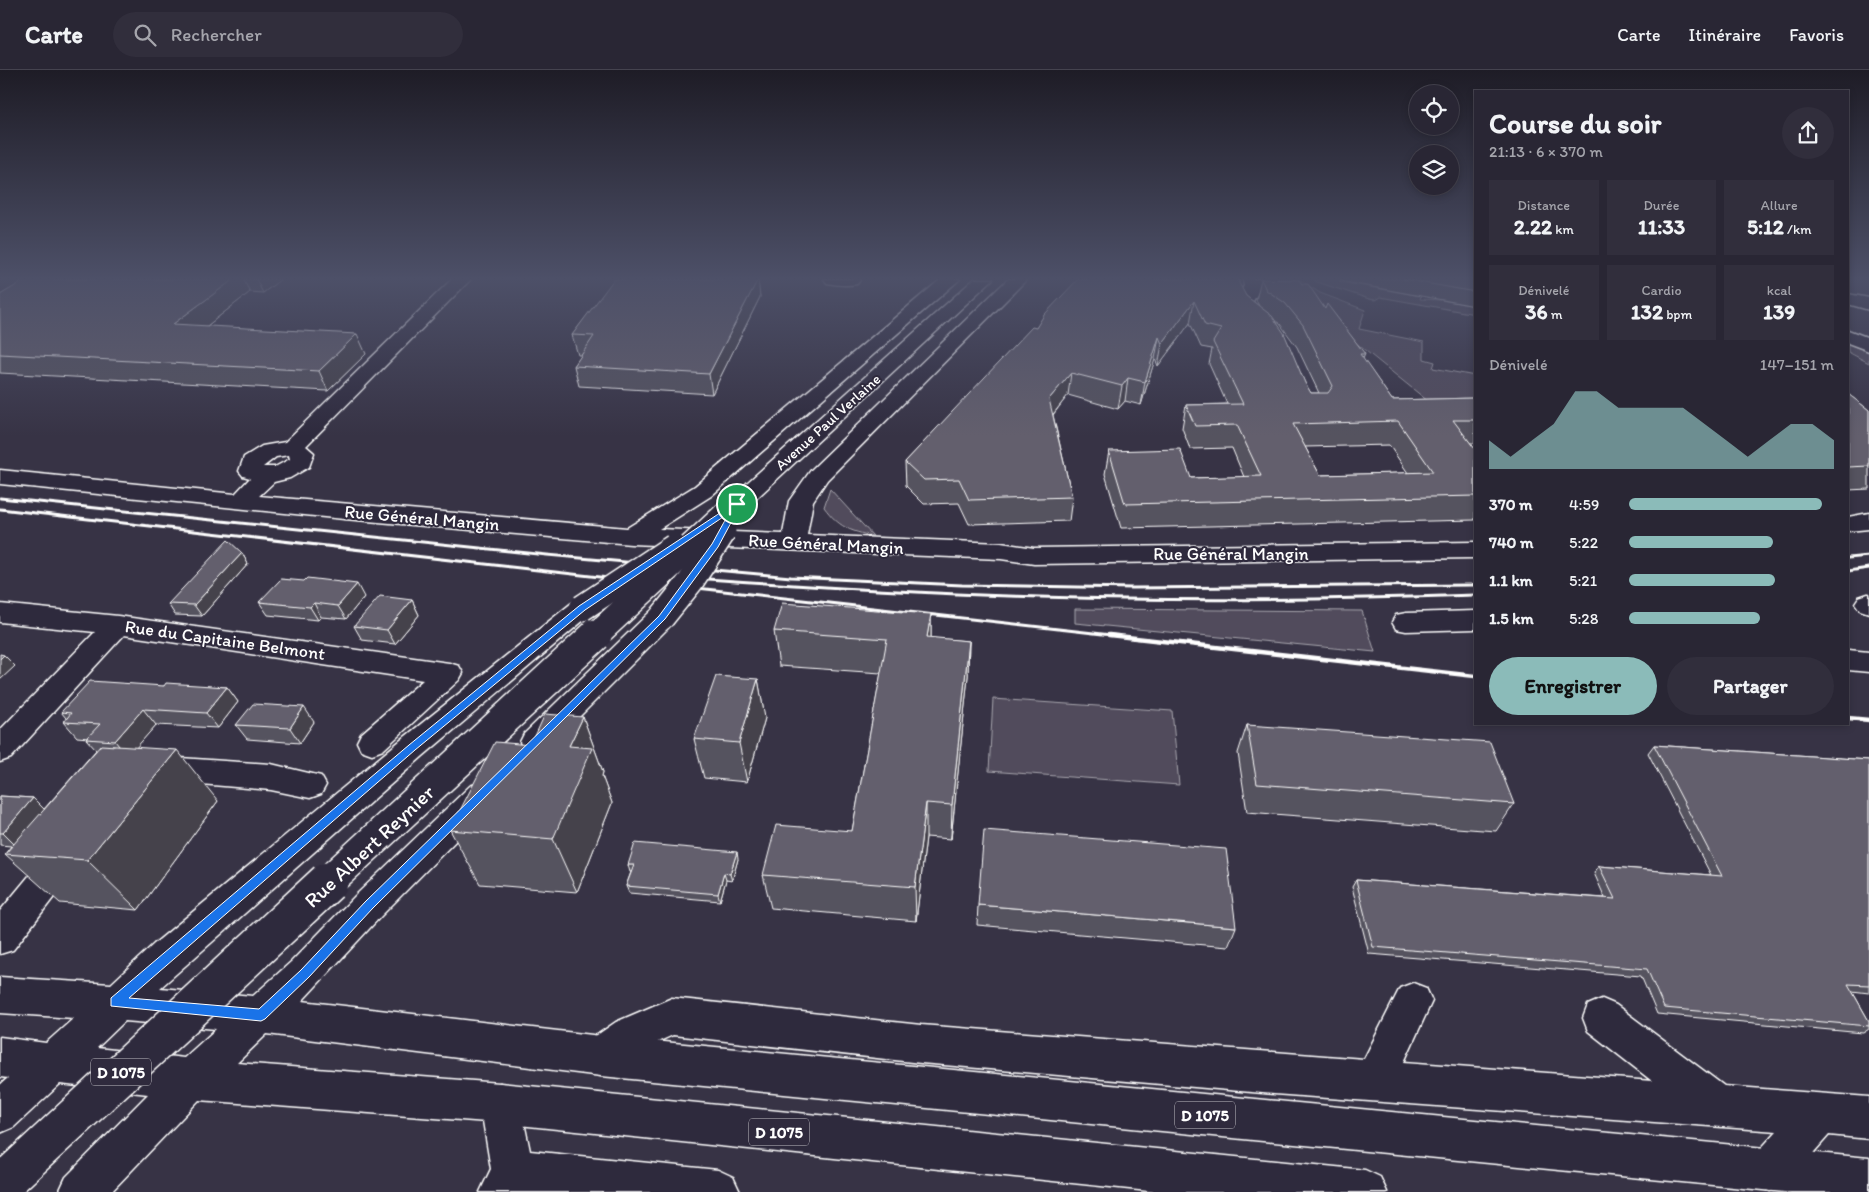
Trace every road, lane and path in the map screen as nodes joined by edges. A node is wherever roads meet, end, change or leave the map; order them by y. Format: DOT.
graph roads {
  1 [pos="409,331"];
  2 [pos="890,331"];
  3 [pos="927,331"];
  4 [pos="964,331"];
  5 [pos="1273,331"];
  6 [pos="1849,336"];
  7 [pos="1280,339"];
  8 [pos="1869,345"];
  9 [pos="0,477"];
  10 [pos="242,501"];
  11 [pos="737,504"];
  12 [pos="1869,521"];
  13 [pos="1849,524"];
  14 [pos="631,536"];
  15 [pos="794,541"];
  16 [pos="1474,550"];
  17 [pos="0,613"];
  18 [pos="1474,620"];
  19 [pos="1406,622"];
  20 [pos="118,625"];
  21 [pos="1849,660"];
  22 [pos="1869,662"];
  23 [pos="372,742"];
  24 [pos="0,750"];
  25 [pos="133,780"];
  26 [pos="310,785"];
  27 [pos="82,836"];
  28 [pos="0,938"];
  29 [pos="0,994"];
  30 [pos="1412,1001"];
  31 [pos="115,1002"];
  32 [pos="261,1015"];
  33 [pos="1602,1018"];
  34 [pos="601,1056"];
  35 [pos="0,1057"];
  36 [pos="52,1064"];
  37 [pos="192,1079"];
  38 [pos="1375,1080"];
  39 [pos="500,1103"];
  40 [pos="1716,1106"];
  41 [pos="0,1113"];
  42 [pos="1820,1114"];
  43 [pos="1869,1118"];
  44 [pos="1770,1170"];
  45 [pos="1869,1179"];
  46 [pos="507,1181"];
  47 [pos="0,1186"];
  48 [pos="82,1192"];
  49 [pos="718,1192"];
  50 [pos="1365,1192"];
  1 -- 10 [label="main road"];
  2 -- 14 [label="main road"];
  3 -- 11 [label="main road, Avenue Paul Verlaine"];
  4 -- 15 [label="main road"];
  5 -- 7 [label="main road"];
  6 -- 8 [label="main road"];
  9 -- 10 [label="main road, Rue Général Mangin"];
  10 -- 14 [label="main road, Rue Général Mangin"];
  11 -- 31 [label="main road, bridge"];
  11 -- 32 [label="main road, bridge"];
  11 -- 47 [label="main road, Rue Albert Reynier, bridge"];
  12 -- 13 [label="main road"];
  14 -- 15 [label="main road, Rue Général Mangin"];
  15 -- 16 [label="main road, Rue Général Mangin"];
  17 -- 20 [label="main road, Rue du Capitaine Belmont"];
  18 -- 19 [label="main road"];
  20 -- 23 [label="main road, Rue du Capitaine Belmont"];
  20 -- 24 [label="main road"];
  21 -- 22 [label="main road"];
  25 -- 26 [label="main road"];
  27 -- 28 [label="main road"];
  29 -- 31 [label="main road, D 1075"];
  30 -- 38 [label="main road"];
  31 -- 32 [label="main road, D 1075"];
  31 -- 36 [label="main road"];
  32 -- 34 [label="main road, D 1075"];
  32 -- 37 [label="main road"];
  33 -- 40 [label="main road"];
  34 -- 38 [label="main road"];
  34 -- 44 [label="main road, D 1075"];
  35 -- 36 [label="main road, D 1075"];
  36 -- 37 [label="main road, D 1075"];
  36 -- 41 [label="main road"];
  37 -- 39 [label="main road, D 1075"];
  37 -- 48 [label="main road"];
  38 -- 40 [label="main road"];
  39 -- 46 [label="main road"];
  39 -- 50 [label="main road, D 1075"];
  40 -- 42 [label="main road"];
  42 -- 43 [label="main road"];
  42 -- 44 [label="main road"];
  44 -- 45 [label="main road, D 1075"];
  46 -- 49 [label="main road"];
}
